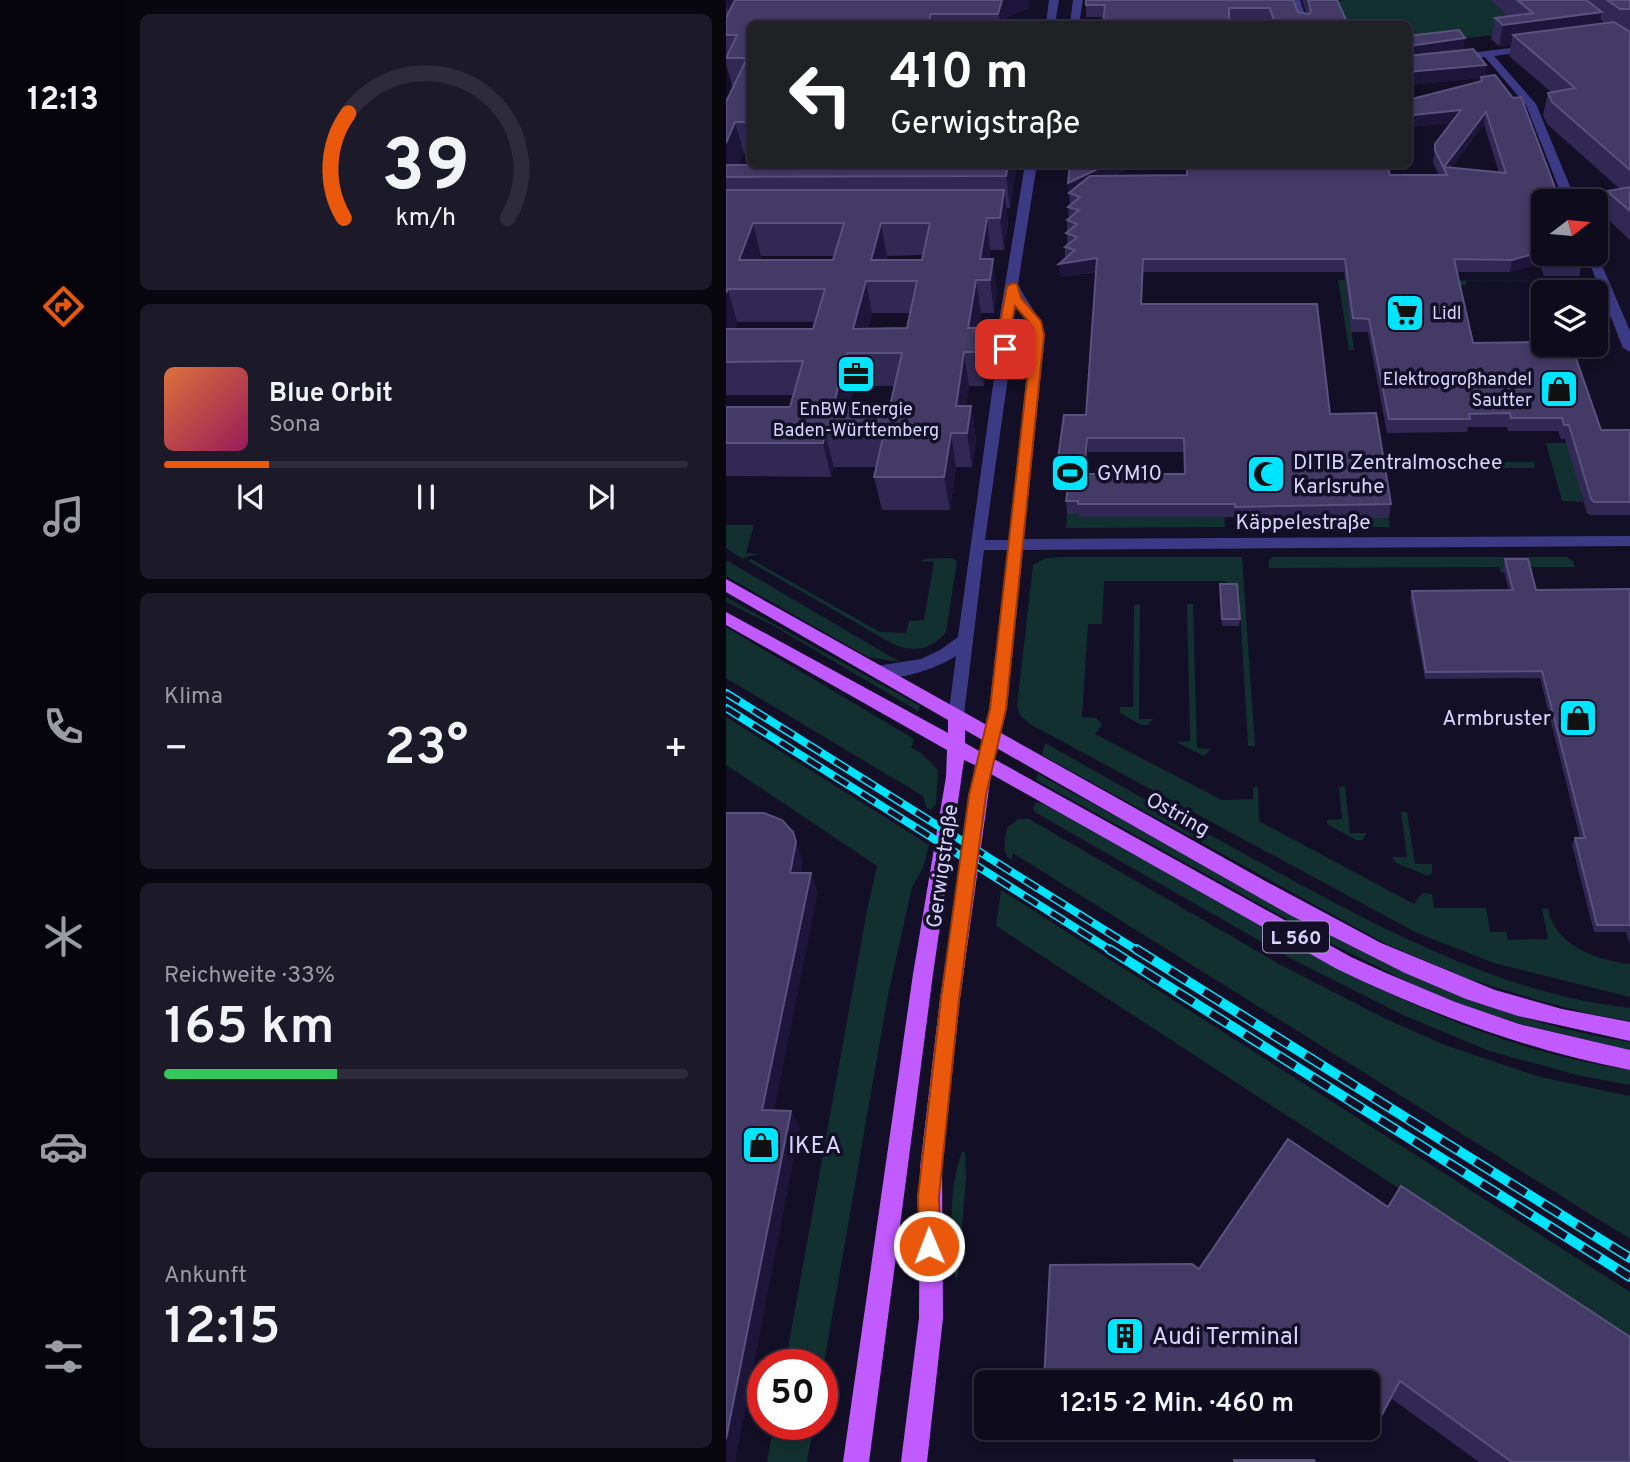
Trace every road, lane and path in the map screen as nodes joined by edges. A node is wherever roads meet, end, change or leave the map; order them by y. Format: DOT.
graph roads {
  1 [pos="1054,0"];
  2 [pos="1078,0"];
  3 [pos="1295,0"];
  4 [pos="1051,21"];
  5 [pos="1075,21"];
  6 [pos="1303,21"];
  7 [pos="1543,47"];
  8 [pos="1488,55"];
  9 [pos="1412,64"];
  10 [pos="1030,168"];
  11 [pos="1566,189"];
  12 [pos="1597,266"];
  13 [pos="1013,286"];
  14 [pos="1630,348"];
  15 [pos="1630,541"];
  16 [pos="1016,544"];
  17 [pos="977,545"];
  18 [pos="726,585"];
  19 [pos="726,618"];
  20 [pos="966,639"];
  21 [pos="876,671"];
  22 [pos="957,718"];
  23 [pos="991,737"];
  24 [pos="956,747"];
  25 [pos="984,762"];
  26 [pos="1630,1032"];
  27 [pos="1630,1060"];
  28 [pos="856,1462"];
  29 [pos="914,1462"];
  1 -- 4 [label="street"];
  2 -- 5 [label="street"];
  3 -- 6 [label="street"];
  7 -- 8 [label="street"];
  8 -- 9 [label="street"];
  8 -- 11 [label="street"];
  10 -- 13 [label="street, Gerwigstraße"];
  12 -- 14 [label="street"];
  13 -- 16 [label="street, Gerwigstraße"];
  13 -- 17 [label="street, Gerwigstraße"];
  15 -- 16 [label="street, Käppelestraße"];
  16 -- 17 [label="street, Käppelestraße"];
  16 -- 23 [label="street, Gerwigstraße"];
  17 -- 20 [label="street, Gerwigstraße"];
  18 -- 21 [label="main road, Ostring / L 560"];
  19 -- 24 [label="main road, L 560"];
  20 -- 21 [label="street"];
  20 -- 22 [label="street, Gerwigstraße"];
  21 -- 22 [label="main road, Ostring / L 560"];
  22 -- 23 [label="main road, Ostring / L 560"];
  22 -- 24 [label="main road, Gerwigstraße"];
  23 -- 25 [label="main road, Gerwigstraße"];
  23 -- 26 [label="main road, Ostring / L 560"];
  24 -- 25 [label="main road, L 560"];
  24 -- 28 [label="main road, Gerwigstraße"];
  25 -- 27 [label="main road, L 560"];
  25 -- 29 [label="main road, Gerwigstraße"];
}
